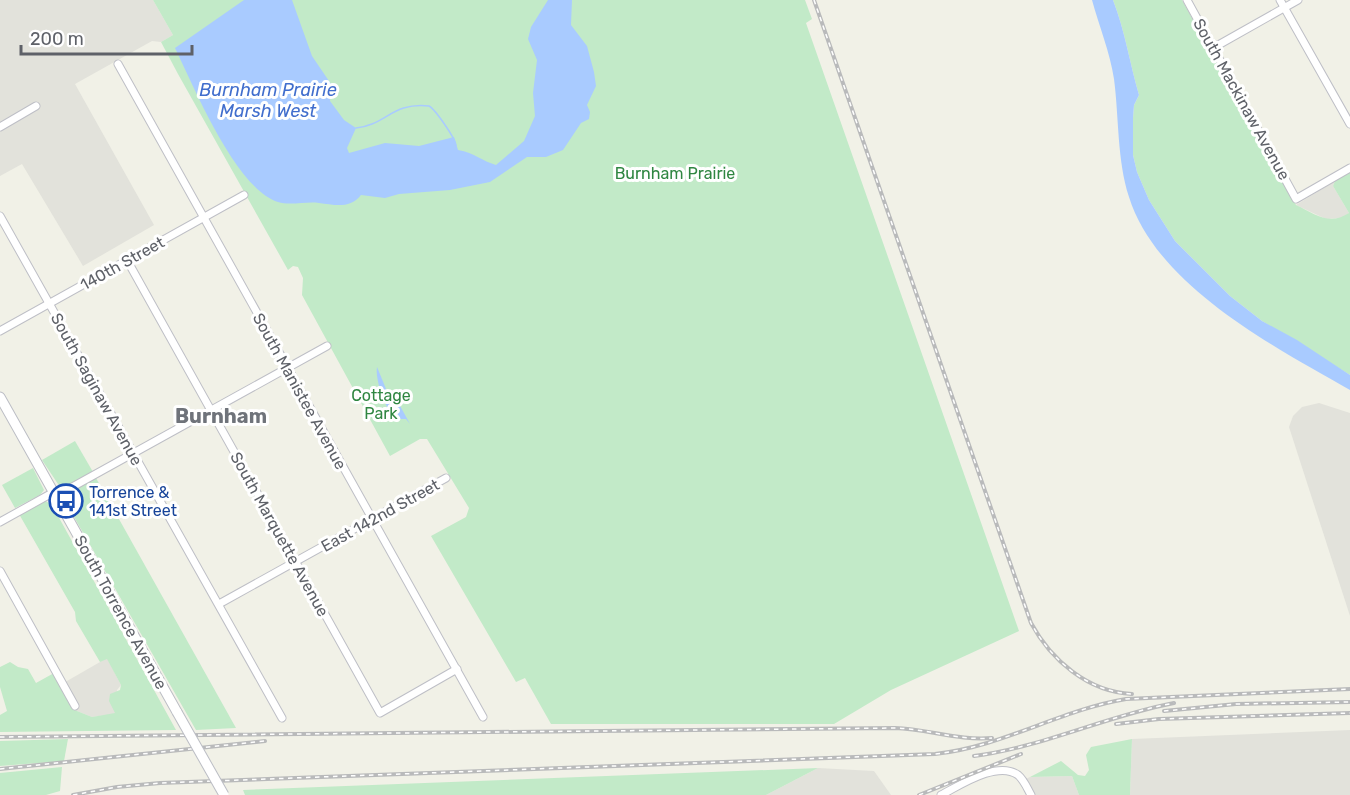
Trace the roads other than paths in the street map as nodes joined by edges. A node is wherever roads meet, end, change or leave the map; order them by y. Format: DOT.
graph roads {
  1 [pos="1187,0"];
  2 [pos="1280,0"];
  3 [pos="1298,0"];
  4 [pos="1285,8"];
  5 [pos="1213,48"];
  6 [pos="118,64"];
  7 [pos="36,106"];
  8 [pos="1350,124"];
  9 [pos="0,127"];
  10 [pos="1350,168"];
  11 [pos="244,195"];
  12 [pos="0,216"];
  13 [pos="204,217"];
  14 [pos="127,260"];
  15 [pos="49,304"];
  16 [pos="0,331"];
  17 [pos="327,346"];
  18 [pos="288,368"];
  19 [pos="0,397"];
  20 [pos="211,411"];
  21 [pos="133,454"];
  22 [pos="446,477"];
  23 [pos="55,494"];
  24 [pos="372,519"];
  25 [pos="0,522"];
  26 [pos="295,562"];
  27 [pos="0,572"];
  28 [pos="219,604"];
  29 [pos="457,669"];
  30 [pos="75,706"];
  31 [pos="483,717"];
  32 [pos="282,718"];
  33 [pos="224,795"];
  34 [pos="941,795"];
  35 [pos="1031,795"];
  1 -- 5 [label="street, South Mackinaw Avenue"];
  2 -- 4 [label="street"];
  3 -- 4 [label="street"];
  4 -- 5 [label="street"];
  4 -- 8 [label="street"];
  5 -- 10 [label="street, South Mackinaw Avenue"];
  6 -- 13 [label="street, South Manistee Avenue"];
  7 -- 9 [label="street"];
  11 -- 13 [label="street, 140th Street"];
  12 -- 15 [label="street, South Saginaw Avenue"];
  13 -- 14 [label="street, 140th Street"];
  13 -- 18 [label="street, South Manistee Avenue"];
  14 -- 15 [label="street, 140th Street"];
  14 -- 20 [label="street, South Marquette Avenue"];
  15 -- 16 [label="street, 140th Street"];
  15 -- 21 [label="street, South Saginaw Avenue"];
  17 -- 18 [label="street"];
  18 -- 20 [label="street"];
  18 -- 24 [label="street, South Manistee Avenue"];
  19 -- 23 [label="main road, South Torrence Avenue"];
  20 -- 21 [label="street"];
  20 -- 26 [label="street, South Marquette Avenue"];
  21 -- 23 [label="street"];
  21 -- 28 [label="street, South Saginaw Avenue"];
  22 -- 24 [label="street, East 142nd Street"];
  23 -- 25 [label="street"];
  23 -- 33 [label="main road, South Torrence Avenue, bridge"];
  24 -- 26 [label="street, East 142nd Street"];
  24 -- 29 [label="street, South Manistee Avenue"];
  26 -- 28 [label="street, East 142nd Street"];
  26 -- 29 [label="street, South Marquette Avenue"];
  27 -- 30 [label="street"];
  28 -- 32 [label="street, South Saginaw Avenue"];
  29 -- 31 [label="street, South Manistee Avenue"];
  34 -- 35 [label="street"];
}
